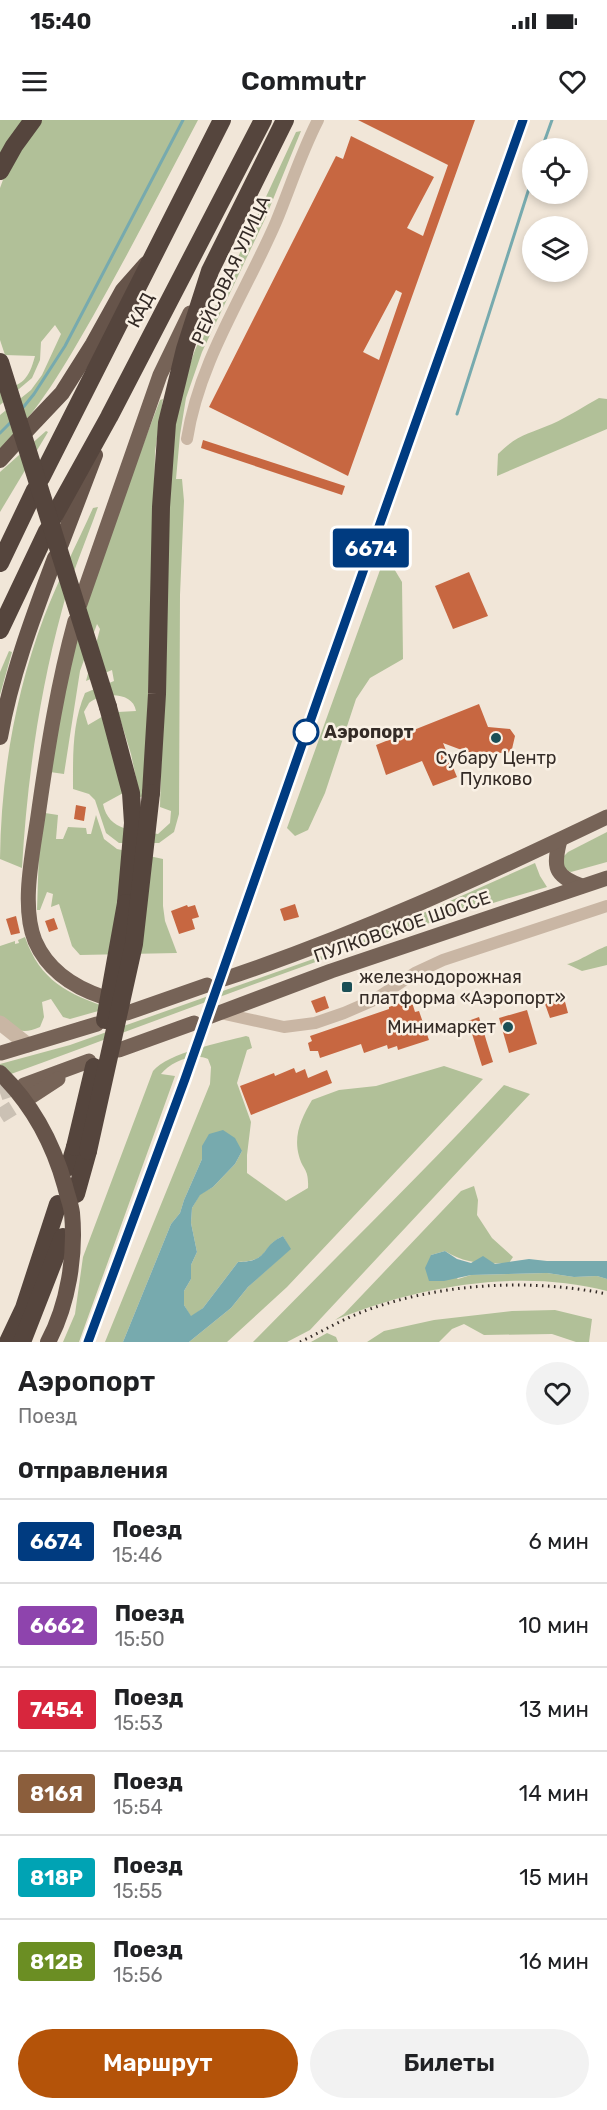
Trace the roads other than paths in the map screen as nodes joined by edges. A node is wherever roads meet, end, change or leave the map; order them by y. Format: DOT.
graph roads {
  1 [pos="33,120"];
  2 [pos="222,120"];
  3 [pos="262,120"];
  4 [pos="285,120"];
  5 [pos="318,120"];
  6 [pos="0,171"];
  7 [pos="150,259"];
  8 [pos="210,271"];
  9 [pos="0,362"];
  10 [pos="109,417"];
  11 [pos="187,439"];
  12 [pos="0,460"];
  13 [pos="0,563"];
  14 [pos="80,604"];
  15 [pos="75,621"];
  16 [pos="0,630"];
  17 [pos="0,737"];
  18 [pos="607,817"];
  19 [pos="560,840"];
  20 [pos="607,878"];
  21 [pos="582,886"];
  22 [pos="607,906"];
  23 [pos="224,979"];
  24 [pos="207,985"];
  25 [pos="103,997"];
  26 [pos="131,1010"];
  27 [pos="215,1015"];
  28 [pos="0,1023"];
  29 [pos="194,1023"];
  30 [pos="97,1024"];
  31 [pos="28,1045"];
  32 [pos="118,1050"];
  33 [pos="1,1053"];
  34 [pos="86,1062"];
  35 [pos="0,1073"];
  36 [pos="28,1090"];
  37 [pos="81,1149"];
  38 [pos="69,1167"];
  39 [pos="76,1194"];
  40 [pos="58,1204"];
  41 [pos="63,1237"];
  42 [pos="8,1342"];
  43 [pos="22,1342"];
  44 [pos="48,1342"];
  1 -- 6 [label="highway"];
  2 -- 7 [label="highway, КАД"];
  3 -- 10 [label="highway, КАД"];
  4 -- 8 [label="highway"];
  5 -- 11 [label="street, РЕЙСОВАЯ УЛИЦА"];
  7 -- 12 [label="highway"];
  7 -- 13 [label="highway, КАД"];
  8 -- 14 [label="main road"];
  8 -- 37 [label="highway, bridge"];
  9 -- 37 [label="highway, bridge"];
  10 -- 16 [label="highway, КАД"];
  10 -- 17 [label="highway"];
  15 -- 25 [label="main road"];
  18 -- 19 [label="main road, ПУЛКОВСКОЕ ШОССЕ"];
  19 -- 21 [label="main road"];
  19 -- 23 [label="main road, ПУЛКОВСКОЕ ШОССЕ"];
  20 -- 21 [label="main road, ПУЛКОВСКОЕ ШОССЕ"];
  21 -- 27 [label="main road, ПУЛКОВСКОЕ ШОССЕ"];
  22 -- 27 [label="street"];
  24 -- 26 [label="main road"];
  28 -- 31 [label="street"];
  29 -- 32 [label="main road"];
  30 -- 31 [label="main road"];
  31 -- 33 [label="main road"];
  34 -- 36 [label="main road"];
  35 -- 44 [label="highway, bridge"];
  37 -- 38 [label="highway"];
  37 -- 39 [label="highway"];
  40 -- 42 [label="highway"];
  41 -- 43 [label="highway"];
}
